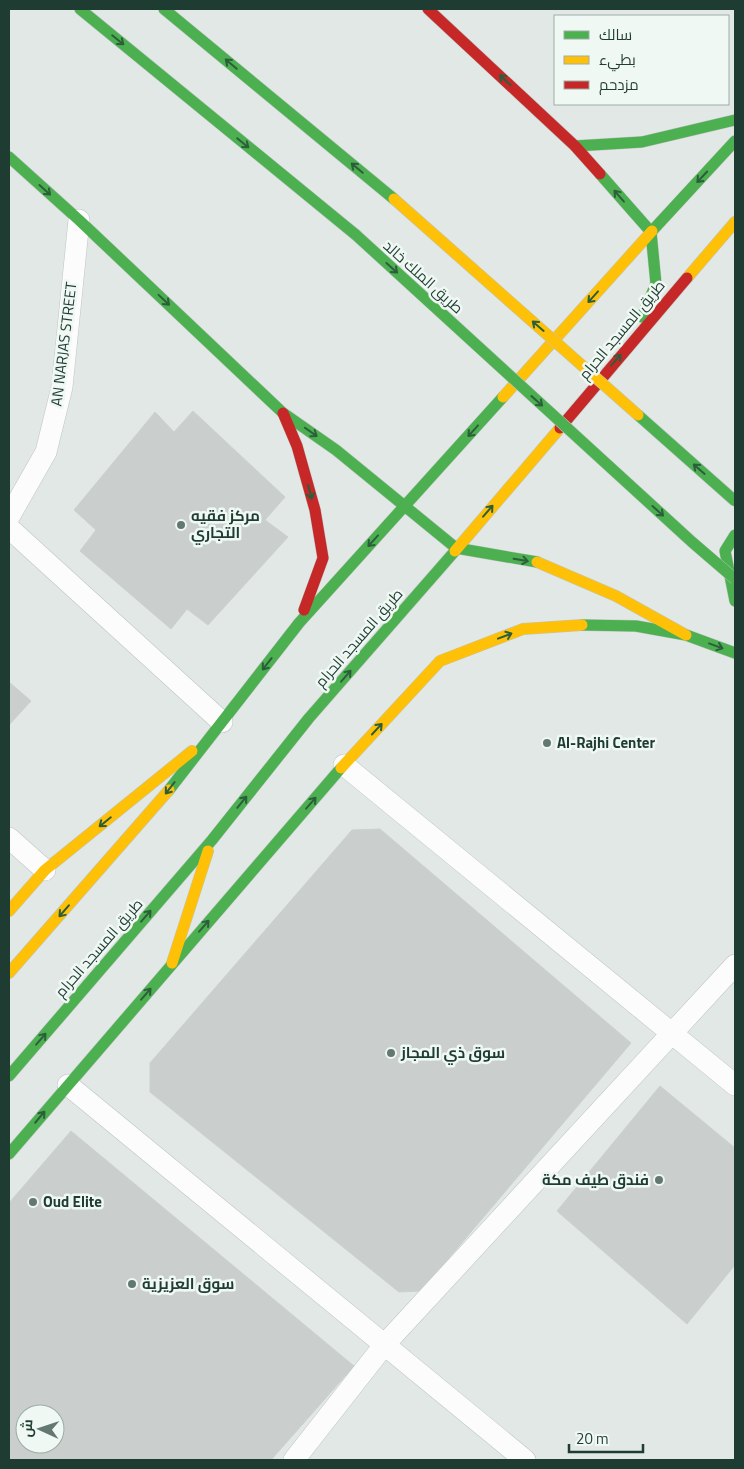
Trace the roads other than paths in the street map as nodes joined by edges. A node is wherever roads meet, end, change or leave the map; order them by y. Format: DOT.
graph roads {
  1 [pos="80,9"];
  2 [pos="164,9"];
  3 [pos="428,9"];
  4 [pos="735,120"];
  5 [pos="735,141"];
  6 [pos="575,146"];
  7 [pos="9,157"];
  8 [pos="78,220"];
  9 [pos="735,222"];
  10 [pos="651,232"];
  11 [pos="631,343"];
  12 [pos="283,413"];
  13 [pos="735,501"];
  14 [pos="406,505"];
  15 [pos="9,517"];
  16 [pos="9,528"];
  17 [pos="735,535"];
  18 [pos="456,548"];
  19 [pos="735,579"];
  20 [pos="735,601"];
  21 [pos="300,623"];
  22 [pos="686,635"];
  23 [pos="735,653"];
  24 [pos="216,729"];
  25 [pos="344,765"];
  26 [pos="9,838"];
  27 [pos="212,840"];
  28 [pos="45,870"];
  29 [pos="9,911"];
  30 [pos="172,963"];
  31 [pos="735,965"];
  32 [pos="9,973"];
  33 [pos="672,1033"];
  34 [pos="9,1076"];
  35 [pos="68,1085"];
  36 [pos="735,1085"];
  37 [pos="9,1154"];
  38 [pos="384,1344"];
  39 [pos="294,1460"];
  40 [pos="525,1460"];
  1 -- 19 [label="main road, طريق الملك خالد, one-way, bridge"];
  13 -- 2 [label="main road, one-way, bridge"];
  6 -- 3 [label="main road, one-way"];
  4 -- 6 [label="main road"];
  5 -- 10 [label="main road, one-way"];
  10 -- 6 [label="main road, one-way"];
  7 -- 8 [label="main road, one-way"];
  8 -- 12 [label="main road, one-way"];
  8 -- 15 [label="street, AN NARJAS STREET"];
  9 -- 11 [label="main road, طريق المسجد الحرام"];
  10 -- 11 [label="main road"];
  10 -- 14 [label="main road, one-way"];
  18 -- 11 [label="main road, طريق المسجد الحرام, one-way"];
  12 -- 14 [label="main road, one-way"];
  12 -- 21 [label="main road, one-way"];
  14 -- 18 [label="main road"];
  14 -- 21 [label="main road, one-way"];
  16 -- 24 [label="street"];
  17 -- 20 [label="main road"];
  18 -- 22 [label="main road, one-way"];
  27 -- 18 [label="main road, طريق المسجد الحرام, one-way"];
  21 -- 24 [label="main road, one-way"];
  22 -- 23 [label="main road, one-way"];
  25 -- 22 [label="main road, one-way"];
  24 -- 28 [label="main road, one-way"];
  24 -- 32 [label="main road, one-way"];
  30 -- 25 [label="main road, one-way"];
  25 -- 33 [label="street"];
  26 -- 28 [label="street"];
  27 -- 30 [label="main road"];
  34 -- 27 [label="main road, طريق المسجد الحرام, one-way"];
  28 -- 29 [label="main road"];
  35 -- 30 [label="main road, one-way"];
  31 -- 33 [label="street"];
  33 -- 36 [label="street"];
  33 -- 38 [label="street"];
  37 -- 35 [label="main road, one-way"];
  35 -- 38 [label="street"];
  38 -- 39 [label="street"];
  38 -- 40 [label="street"];
}
